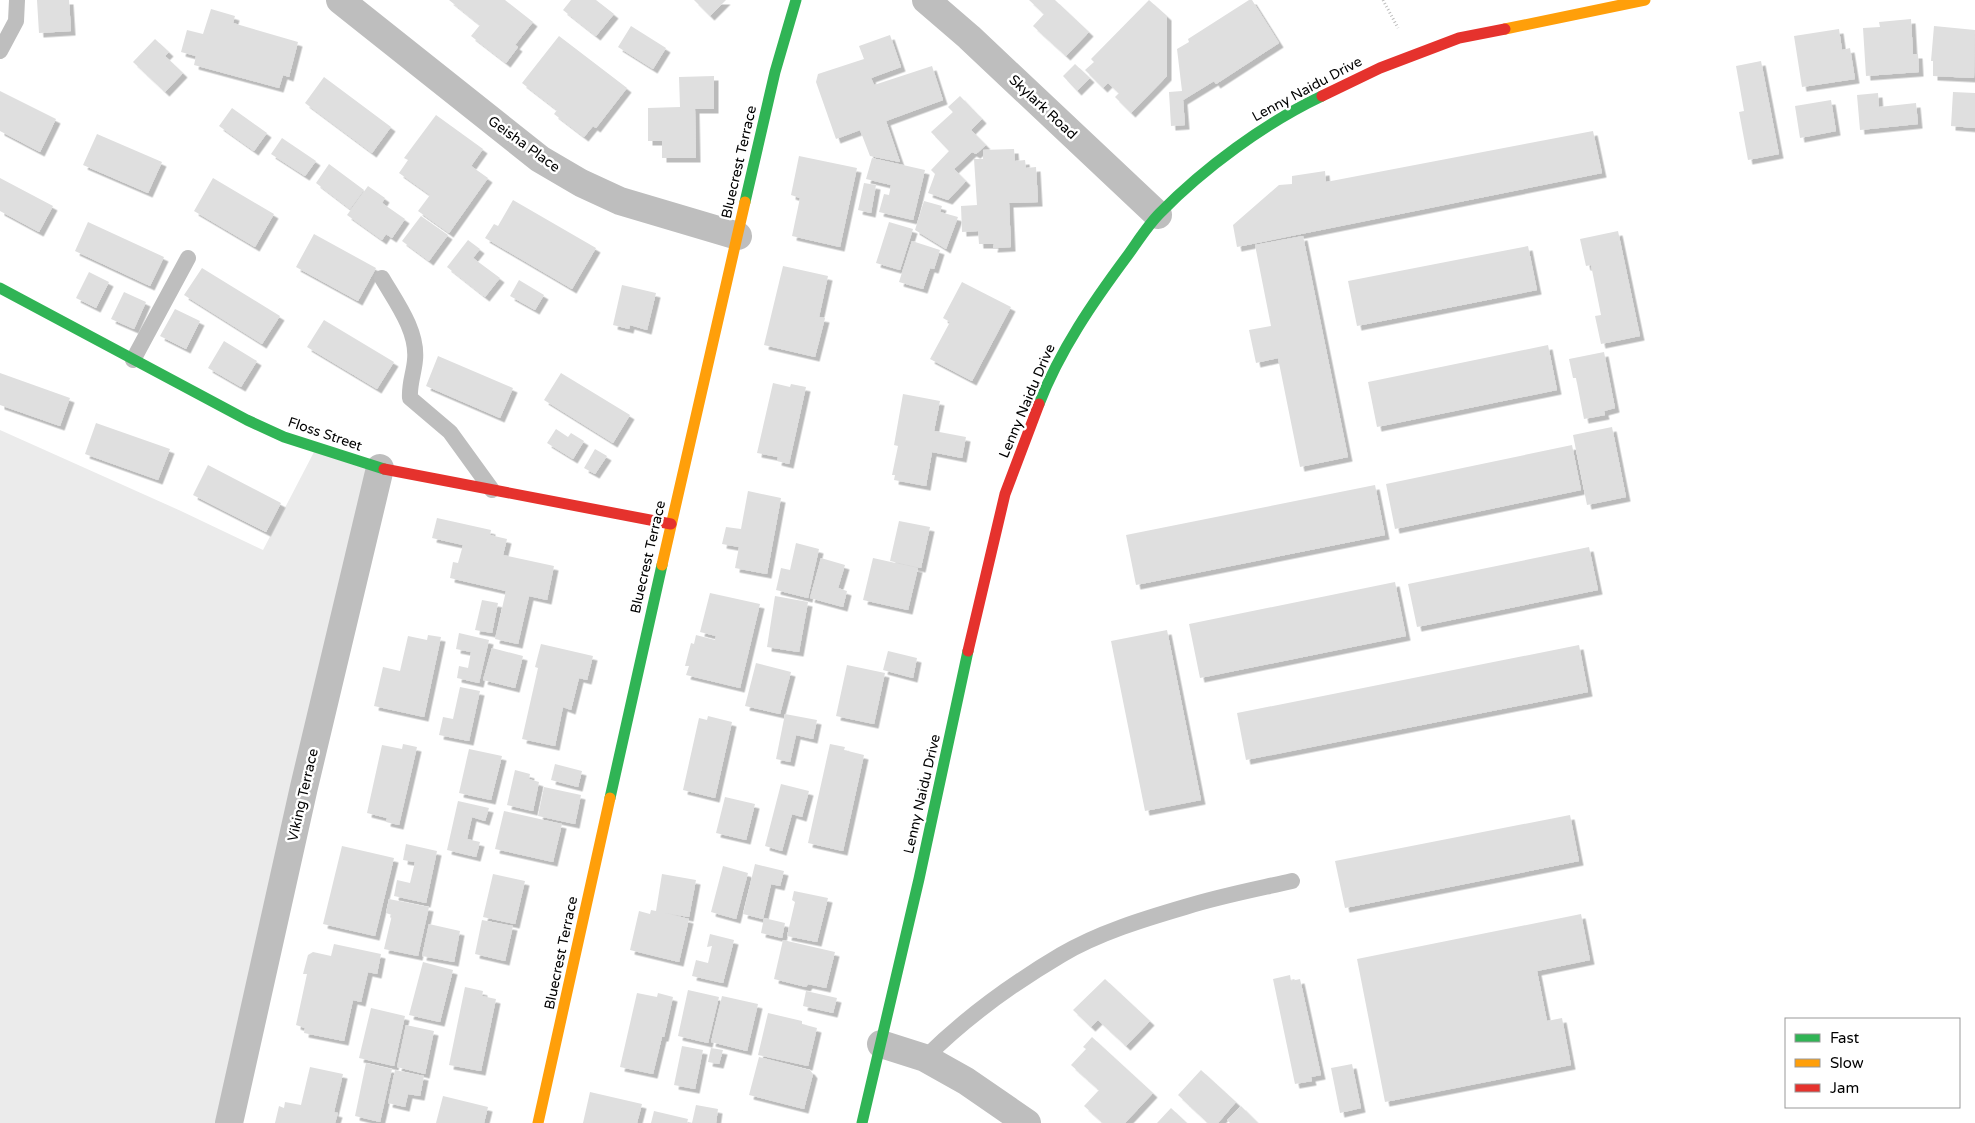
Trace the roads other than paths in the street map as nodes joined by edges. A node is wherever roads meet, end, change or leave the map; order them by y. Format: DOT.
graph roads {
  1 [pos="17,0"];
  2 [pos="340,0"];
  3 [pos="796,0"];
  4 [pos="926,0"];
  5 [pos="1645,0"];
  6 [pos="0,52"];
  7 [pos="1158,215"];
  8 [pos="738,236"];
  9 [pos="188,258"];
  10 [pos="382,278"];
  11 [pos="0,288"];
  12 [pos="133,360"];
  13 [pos="380,468"];
  14 [pos="492,490"];
  15 [pos="671,524"];
  16 [pos="1292,881"];
  17 [pos="881,1044"];
  18 [pos="925,1058"];
  19 [pos="229,1123"];
  20 [pos="538,1123"];
  21 [pos="862,1123"];
  22 [pos="1027,1123"];
  1 -- 6 [label="lane"];
  2 -- 8 [label="street, Geisha Place"];
  3 -- 8 [label="street, Bluecrest Terrace"];
  4 -- 7 [label="street, Skylark Road"];
  5 -- 7 [label="street, Lenny Naidu Drive"];
  7 -- 17 [label="street, Lenny Naidu Drive"];
  8 -- 15 [label="street, Bluecrest Terrace"];
  9 -- 12 [label="lane"];
  10 -- 14 [label="lane"];
  11 -- 12 [label="street, Floss Street"];
  12 -- 13 [label="street, Floss Street"];
  13 -- 14 [label="street, Floss Street"];
  13 -- 19 [label="street, Viking Terrace"];
  14 -- 15 [label="street, Floss Street"];
  15 -- 20 [label="street, Bluecrest Terrace"];
  16 -- 18 [label="lane"];
  17 -- 18 [label="street"];
  17 -- 21 [label="street, Lenny Naidu Drive"];
  18 -- 22 [label="street"];
}
